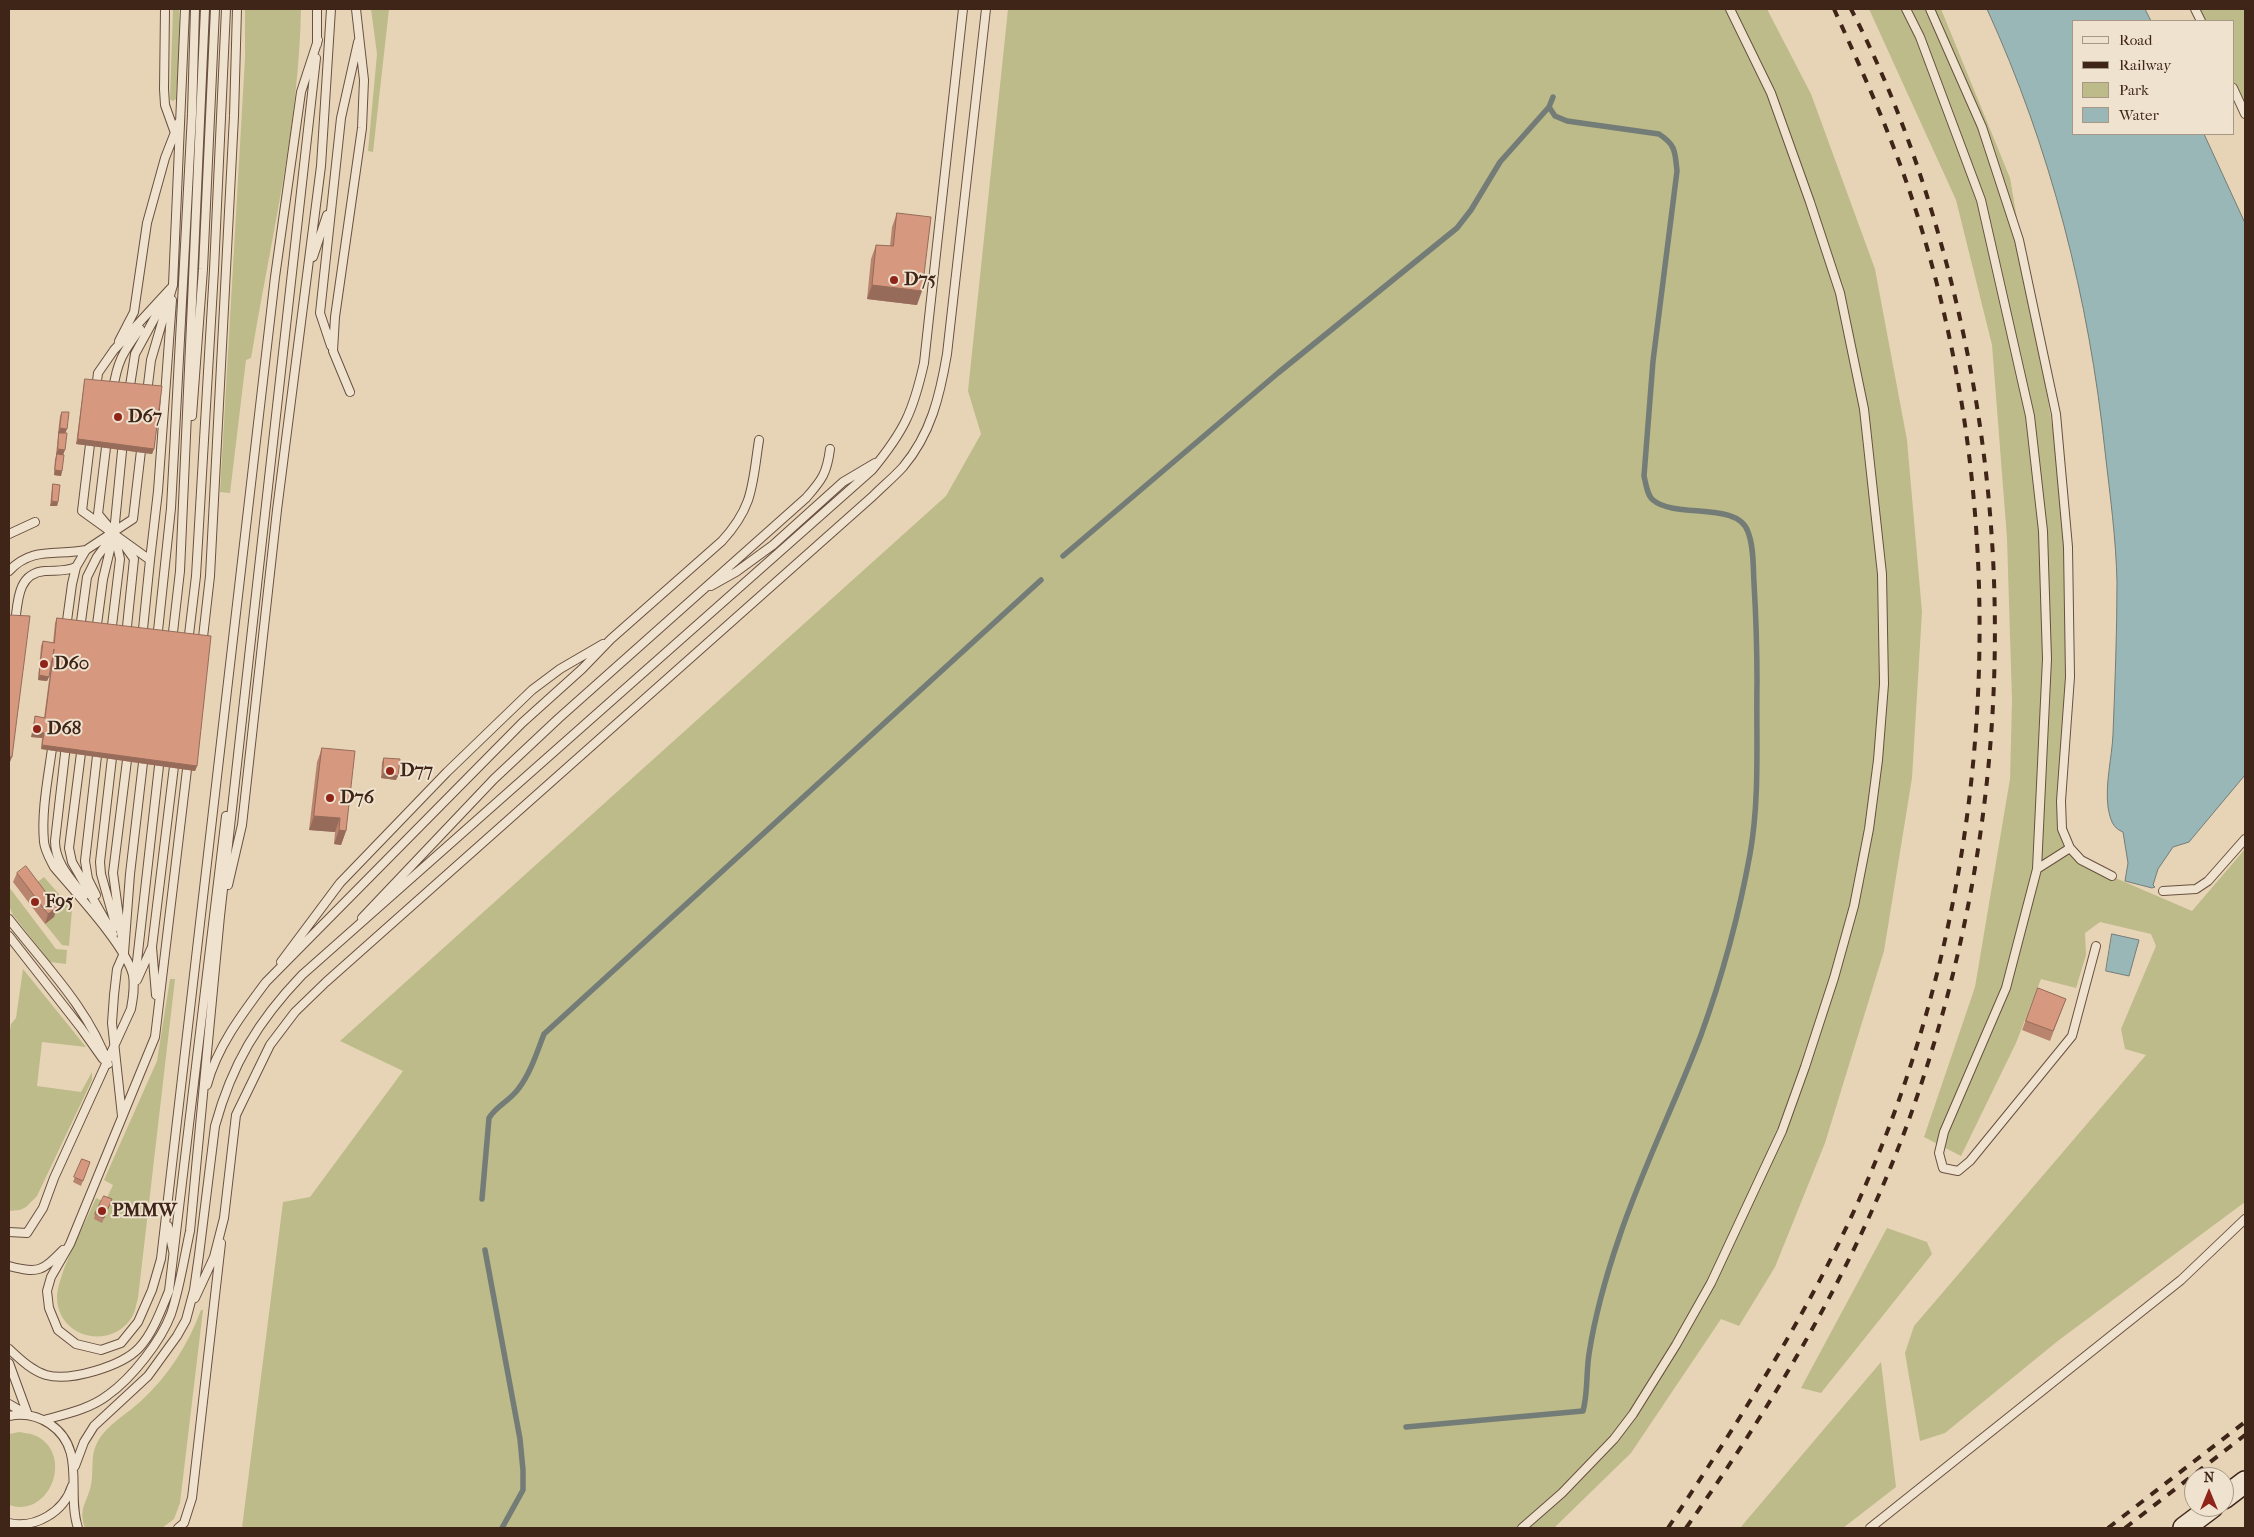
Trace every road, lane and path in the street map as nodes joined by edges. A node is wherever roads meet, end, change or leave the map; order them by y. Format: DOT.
graph roads {
  1 [pos="165,9"];
  2 [pos="185,9"];
  3 [pos="195,9"];
  4 [pos="205,9"];
  5 [pos="215,9"];
  6 [pos="226,9"];
  7 [pos="237,9"];
  8 [pos="316,9"];
  9 [pos="331,9"];
  10 [pos="356,9"];
  11 [pos="964,9"];
  12 [pos="986,9"];
  13 [pos="1730,9"];
  14 [pos="1906,9"];
  15 [pos="1930,9"];
  16 [pos="360,35"];
  17 [pos="318,40"];
  18 [pos="2234,90"];
  19 [pos="182,114"];
  20 [pos="2245,114"];
  21 [pos="175,133"];
  22 [pos="179,162"];
  23 [pos="331,202"];
  24 [pos="306,278"];
  25 [pos="172,286"];
  26 [pos="114,350"];
  27 [pos="332,351"];
  28 [pos="350,392"];
  29 [pos="96,393"];
  30 [pos="112,395"];
  31 [pos="146,400"];
  32 [pos="128,403"];
  33 [pos="92,422"];
  34 [pos="143,430"];
  35 [pos="124,432"];
  36 [pos="108,435"];
  37 [pos="759,440"];
  38 [pos="830,449"];
  39 [pos="880,460"];
  40 [pos="265,511"];
  41 [pos="35,522"];
  42 [pos="114,533"];
  43 [pos="9,534"];
  44 [pos="86,550"];
  45 [pos="150,560"];
  46 [pos="180,564"];
  47 [pos="76,567"];
  48 [pos="9,570"];
  49 [pos="698,594"];
  50 [pos="14,632"];
  51 [pos="80,634"];
  52 [pos="65,635"];
  53 [pos="612,639"];
  54 [pos="94,645"];
  55 [pos="110,646"];
  56 [pos="156,646"];
  57 [pos="125,649"];
  58 [pos="171,650"];
  59 [pos="140,651"];
  60 [pos="187,654"];
  61 [pos="201,655"];
  62 [pos="54,730"];
  63 [pos="68,732"];
  64 [pos="84,732"];
  65 [pos="100,734"];
  66 [pos="115,736"];
  67 [pos="145,746"];
  68 [pos="129,747"];
  69 [pos="160,750"];
  70 [pos="175,752"];
  71 [pos="188,754"];
  72 [pos="2245,839"];
  73 [pos="2070,848"];
  74 [pos="2036,869"];
  75 [pos="2112,876"];
  76 [pos="2162,891"];
  77 [pos="220,916"];
  78 [pos="9,919"];
  79 [pos="9,936"];
  80 [pos="2096,946"];
  81 [pos="152,948"];
  82 [pos="333,949"];
  83 [pos="124,953"];
  84 [pos="266,982"];
  85 [pos="134,987"];
  86 [pos="157,1012"];
  87 [pos="115,1047"];
  88 [pos="108,1064"];
  89 [pos="201,1107"];
  90 [pos="122,1120"];
  91 [pos="224,1218"];
  92 [pos="167,1219"];
  93 [pos="2245,1219"];
  94 [pos="9,1232"];
  95 [pos="70,1244"];
  96 [pos="174,1259"];
  97 [pos="9,1266"];
  98 [pos="186,1320"];
  99 [pos="9,1349"];
  100 [pos="9,1363"];
  101 [pos="9,1404"];
  102 [pos="28,1415"];
  103 [pos="9,1416"];
  104 [pos="44,1420"];
  105 [pos="74,1466"];
  106 [pos="74,1480"];
  107 [pos="2245,1482"];
  108 [pos="2234,1490"];
  109 [pos="2199,1517"];
  110 [pos="12,1524"];
  111 [pos="32,1528"];
  112 [pos="78,1528"];
  113 [pos="178,1528"];
  114 [pos="1522,1528"];
  115 [pos="1870,1528"];
  116 [pos="2184,1528"];
  1 -- 21 [label="lane"];
  2 -- 19 [label="lane"];
  3 -- 56 [label="lane"];
  4 -- 46 [label="lane"];
  5 -- 46 [label="lane"];
  6 -- 60 [label="lane"];
  7 -- 61 [label="lane"];
  8 -- 17 [label="lane"];
  9 -- 24 [label="lane"];
  10 -- 16 [label="lane"];
  11 -- 39 [label="lane"];
  12 -- 91 [label="lane"];
  13 -- 114 [label="lane"];
  14 -- 74 [label="lane"];
  15 -- 73 [label="lane"];
  16 -- 23 [label="lane"];
  16 -- 27 [label="lane"];
  17 -- 40 [label="lane"];
  17 -- 92 [label="lane"];
  18 -- 20 [label="lane"];
  19 -- 21 [label="lane"];
  19 -- 22 [label="lane"];
  21 -- 22 [label="lane"];
  21 -- 26 [label="lane"];
  22 -- 25 [label="lane"];
  23 -- 24 [label="lane"];
  23 -- 27 [label="lane"];
  24 -- 77 [label="lane"];
  25 -- 26 [label="lane"];
  25 -- 30 [label="lane"];
  25 -- 31 [label="lane"];
  25 -- 32 [label="lane"];
  25 -- 45 [label="lane"];
  26 -- 29 [label="lane"];
  27 -- 28 [label="lane"];
  33 -- 42 [label="lane"];
  34 -- 42 [label="lane"];
  35 -- 42 [label="lane"];
  36 -- 42 [label="lane"];
  37 -- 53 [label="lane"];
  38 -- 49 [label="lane"];
  39 -- 49 [label="lane"];
  39 -- 82 [label="lane"];
  40 -- 77 [label="lane"];
  40 -- 96 [label="lane"];
  41 -- 43 [label="lane"];
  42 -- 44 [label="lane"];
  42 -- 45 [label="lane"];
  42 -- 51 [label="lane"];
  42 -- 54 [label="lane"];
  42 -- 55 [label="lane"];
  42 -- 57 [label="lane"];
  44 -- 47 [label="lane"];
  44 -- 48 [label="lane"];
  45 -- 59 [label="lane"];
  46 -- 58 [label="lane"];
  47 -- 50 [label="lane"];
  47 -- 52 [label="lane"];
  49 -- 82 [label="lane"];
  53 -- 84 [label="lane"];
  53 -- 84 [label="lane"];
  62 -- 83 [label="lane"];
  63 -- 83 [label="lane"];
  64 -- 83 [label="lane"];
  65 -- 83 [label="lane"];
  66 -- 83 [label="lane"];
  67 -- 83 [label="lane"];
  68 -- 83 [label="lane"];
  69 -- 85 [label="lane"];
  70 -- 81 [label="lane"];
  71 -- 86 [label="lane"];
  72 -- 76 [label="lane"];
  73 -- 74 [label="lane"];
  73 -- 75 [label="lane"];
  74 -- 80 [label="lane"];
  77 -- 89 [label="lane"];
  78 -- 88 [label="lane"];
  79 -- 88 [label="lane"];
  81 -- 85 [label="lane"];
  81 -- 86 [label="lane"];
  82 -- 98 [label="lane"];
  83 -- 85 [label="lane"];
  83 -- 87 [label="lane"];
  84 -- 89 [label="lane"];
  85 -- 87 [label="lane"];
  86 -- 90 [label="lane"];
  87 -- 88 [label="lane"];
  87 -- 90 [label="lane"];
  88 -- 94 [label="lane"];
  89 -- 104 [label="lane"];
  90 -- 95 [label="lane"];
  91 -- 98 [label="lane"];
  91 -- 113 [label="lane"];
  92 -- 95 [label="lane"];
  92 -- 96 [label="lane"];
  93 -- 115 [label="lane"];
  95 -- 97 [label="lane"];
  96 -- 99 [label="lane"];
  98 -- 105 [label="lane"];
  100 -- 102 [label="lane"];
  101 -- 102 [label="lane"];
  102 -- 103 [label="lane"];
  102 -- 104 [label="lane"];
  104 -- 105 [label="lane"];
  105 -- 106 [label="lane"];
  106 -- 110 [label="lane"];
  106 -- 112 [label="lane"];
  107 -- 108 [label="street"];
  109 -- 116 [label="street"];
  110 -- 111 [label="lane"];
}
